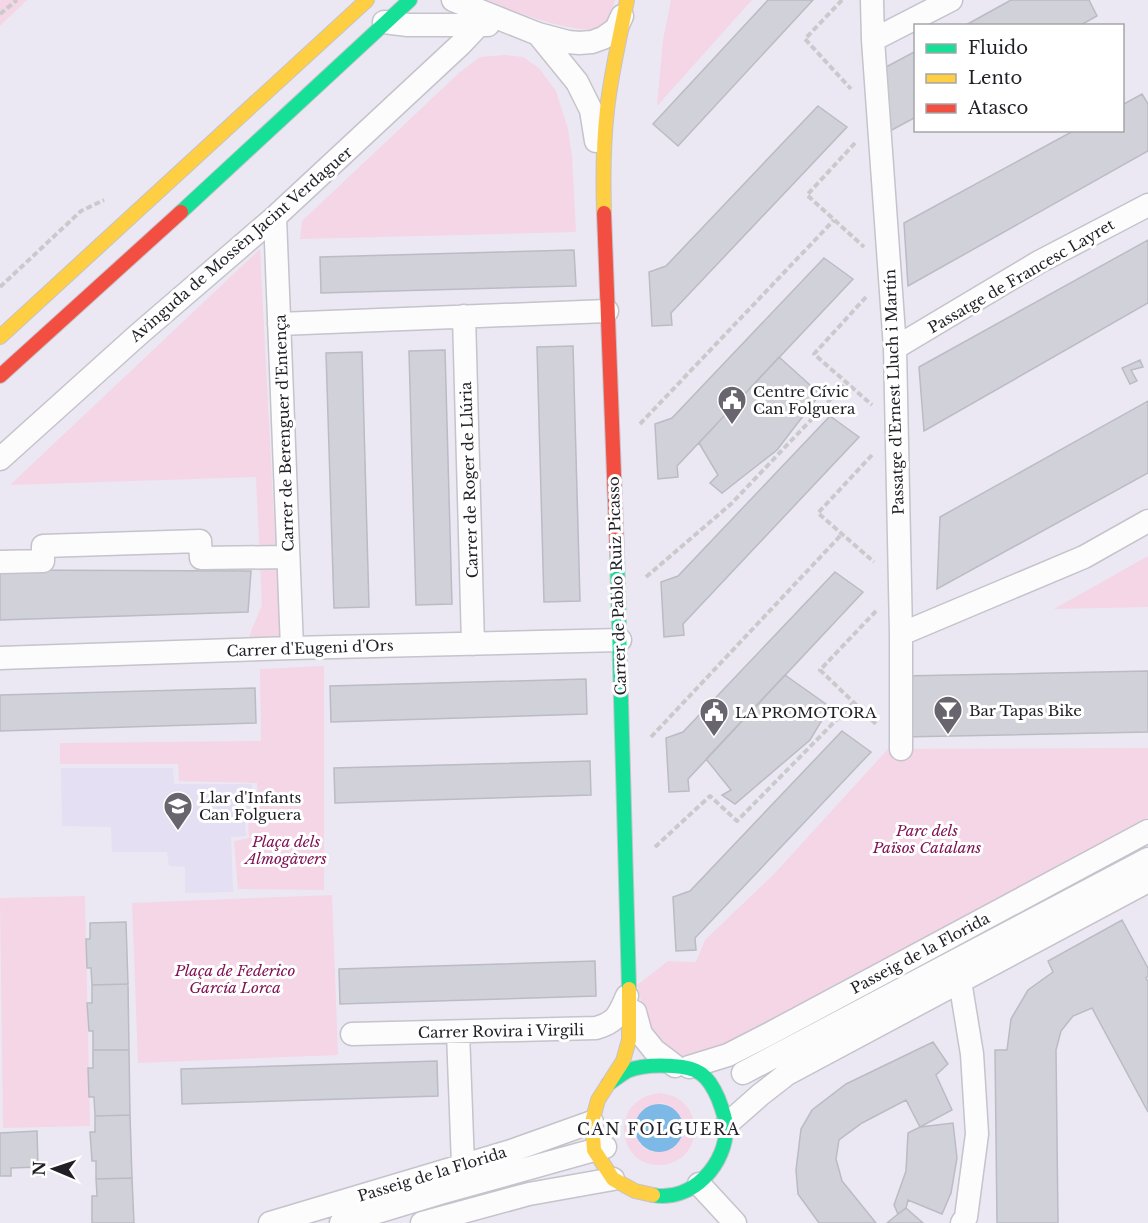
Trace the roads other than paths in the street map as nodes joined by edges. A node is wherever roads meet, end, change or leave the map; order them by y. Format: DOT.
graph roads {
  1 [pos="367,0"];
  2 [pos="410,0"];
  3 [pos="453,0"];
  4 [pos="872,0"];
  5 [pos="951,0"];
  6 [pos="626,6"];
  7 [pos="384,22"];
  8 [pos="479,25"];
  9 [pos="530,30"];
  10 [pos="873,40"];
  11 [pos="603,180"];
  12 [pos="1148,205"];
  13 [pos="275,217"];
  14 [pos="607,311"];
  15 [pos="464,316"];
  16 [pos="279,324"];
  17 [pos="0,337"];
  18 [pos="895,348"];
  19 [pos="0,376"];
  20 [pos="0,459"];
  21 [pos="1148,521"];
  22 [pos="288,557"];
  23 [pos="0,562"];
  24 [pos="901,634"];
  25 [pos="620,640"];
  26 [pos="473,644"];
  27 [pos="292,648"];
  28 [pos="0,658"];
  29 [pos="901,748"];
  30 [pos="1148,831"];
  31 [pos="1148,859"];
  32 [pos="1148,881"];
  33 [pos="960,981"];
  34 [pos="629,991"];
  35 [pos="458,1032"];
  36 [pos="352,1034"];
  37 [pos="682,1066"];
  38 [pos="743,1073"];
  39 [pos="608,1084"];
  40 [pos="592,1122"];
  41 [pos="726,1125"];
  42 [pos="600,1148"];
  43 [pos="463,1164"];
  44 [pos="613,1179"];
  45 [pos="699,1184"];
  46 [pos="270,1223"];
  47 [pos="341,1223"];
  48 [pos="422,1223"];
  49 [pos="735,1223"];
  50 [pos="962,1223"];
  1 -- 17 [label="street"];
  2 -- 7 [label="street"];
  3 -- 9 [label="street, Carrer de Pablo Ruiz Picasso"];
  4 -- 10 [label="street, Passatge d'Ernest Lluch i Martín"];
  5 -- 10 [label="street"];
  6 -- 9 [label="street, Carrer de Pablo Ruiz Picasso"];
  6 -- 11 [label="street, Carrer de Pablo Ruiz Picasso"];
  7 -- 8 [label="street"];
  7 -- 19 [label="street"];
  8 -- 9 [label="street"];
  8 -- 13 [label="street, Avinguda de Mossèn Jacint Verdaguer"];
  9 -- 11 [label="street, Carrer de Pablo Ruiz Picasso"];
  10 -- 18 [label="street, Passatge d'Ernest Lluch i Martín"];
  11 -- 14 [label="street, Carrer de Pablo Ruiz Picasso"];
  12 -- 18 [label="street, Passatge de Francesc Layret"];
  13 -- 16 [label="street, Carrer de Berenguer d'Entença"];
  13 -- 20 [label="street, Avinguda de Mossèn Jacint Verdaguer"];
  14 -- 15 [label="street"];
  14 -- 25 [label="street, Carrer de Pablo Ruiz Picasso"];
  15 -- 16 [label="street"];
  15 -- 26 [label="street, Carrer de Roger de Llúria"];
  16 -- 22 [label="street, Carrer de Berenguer d'Entença"];
  18 -- 24 [label="street, Passatge d'Ernest Lluch i Martín"];
  21 -- 24 [label="street"];
  22 -- 23 [label="street"];
  22 -- 27 [label="street, Carrer de Berenguer d'Entença"];
  24 -- 29 [label="street, Passatge d'Ernest Lluch i Martín"];
  25 -- 26 [label="street, Carrer d'Eugeni d'Ors"];
  25 -- 34 [label="street, Carrer de Pablo Ruiz Picasso"];
  26 -- 27 [label="street, Carrer d'Eugeni d'Ors"];
  27 -- 28 [label="street, Carrer d'Eugeni d'Ors"];
  30 -- 37 [label="street, Passeig de la Florida"];
  31 -- 38 [label="street, Passeig de la Florida"];
  32 -- 33 [label="street"];
  33 -- 41 [label="street"];
  33 -- 50 [label="street"];
  34 -- 35 [label="street, Carrer Rovira i Virgili"];
  34 -- 37 [label="street, Carrer de Pablo Ruiz Picasso"];
  34 -- 39 [label="street, Carrer de Pablo Ruiz Picasso"];
  35 -- 36 [label="street, Carrer Rovira i Virgili"];
  35 -- 43 [label="street"];
  37 -- 39 [label="street"];
  37 -- 41 [label="street"];
  39 -- 40 [label="street"];
  40 -- 42 [label="street"];
  40 -- 43 [label="street, Passeig de la Florida"];
  41 -- 45 [label="street"];
  42 -- 44 [label="street"];
  42 -- 47 [label="street, Passeig de la Florida"];
  43 -- 46 [label="street, Passeig de la Florida"];
  44 -- 45 [label="street"];
  44 -- 48 [label="street"];
  45 -- 49 [label="street"];
}
